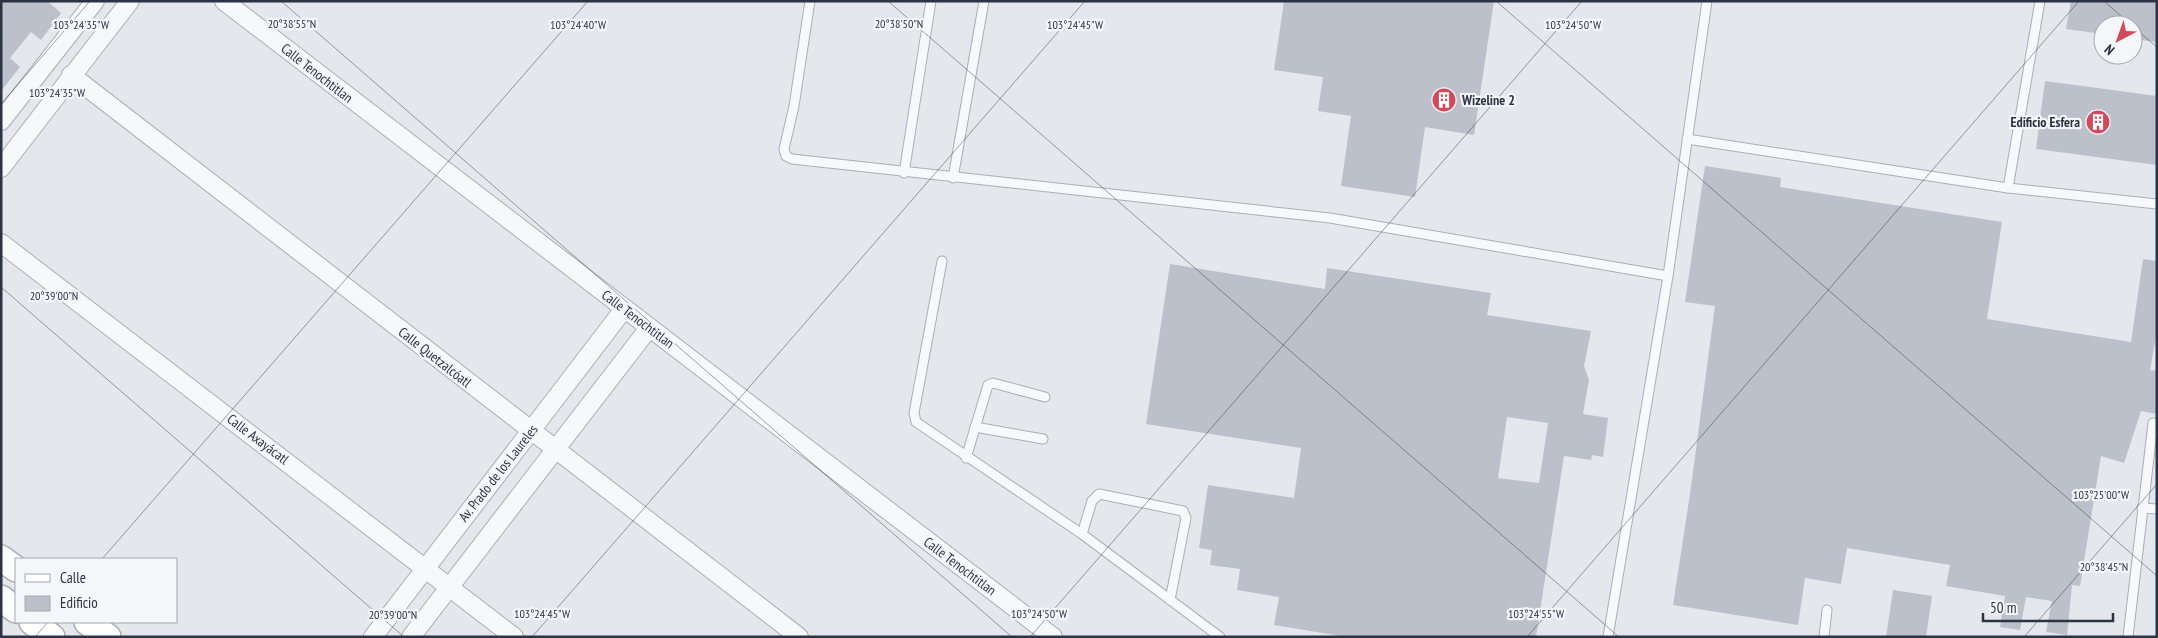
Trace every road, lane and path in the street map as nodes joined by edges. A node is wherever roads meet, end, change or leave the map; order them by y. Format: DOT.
graph roads {
  1 [pos="130,1"];
  2 [pos="224,1"];
  3 [pos="810,1"];
  4 [pos="931,1"];
  5 [pos="984,1"];
  6 [pos="1707,1"];
  7 [pos="2040,1"];
  8 [pos="91,3"];
  9 [pos="71,75"];
  10 [pos="1,121"];
  11 [pos="1687,139"];
  12 [pos="1,168"];
  13 [pos="904,172"];
  14 [pos="953,178"];
  15 [pos="2008,188"];
  16 [pos="2157,204"];
  17 [pos="1,243"];
  18 [pos="942,261"];
  19 [pos="1668,276"];
  20 [pos="624,309"];
  21 [pos="649,328"];
  22 [pos="1044,397"];
  23 [pos="2153,424"];
  24 [pos="975,427"];
  25 [pos="530,431"];
  26 [pos="1043,439"];
  27 [pos="555,450"];
  28 [pos="966,458"];
  29 [pos="2142,508"];
  30 [pos="2157,509"];
  31 [pos="1082,534"];
  32 [pos="1,558"];
  33 [pos="15,568"];
  34 [pos="425,568"];
  35 [pos="450,587"];
  36 [pos="1,598"];
  37 [pos="1170,600"];
  38 [pos="15,609"];
  39 [pos="1827,610"];
  40 [pos="33,623"];
  41 [pos="89,623"];
  42 [pos="52,637"];
  43 [pos="108,637"];
  44 [pos="373,637"];
  45 [pos="411,637"];
  46 [pos="514,637"];
  47 [pos="799,637"];
  48 [pos="1053,637"];
  49 [pos="1220,637"];
  50 [pos="1608,637"];
  51 [pos="1824,637"];
  52 [pos="2128,637"];
  1 -- 9 [label="street"];
  2 -- 20 [label="street, Calle Tenochtitlan"];
  3 -- 13 [label="lane"];
  4 -- 13 [label="lane"];
  5 -- 14 [label="lane"];
  6 -- 11 [label="lane"];
  7 -- 15 [label="lane"];
  8 -- 10 [label="street"];
  9 -- 12 [label="street"];
  9 -- 25 [label="street, Calle Quetzalcóatl"];
  11 -- 15 [label="lane"];
  11 -- 19 [label="lane"];
  13 -- 14 [label="lane"];
  14 -- 19 [label="lane"];
  15 -- 16 [label="lane"];
  17 -- 34 [label="street, Calle Axayácatl"];
  18 -- 28 [label="lane"];
  19 -- 50 [label="lane"];
  20 -- 21 [label="street, Calle Tenochtitlan"];
  20 -- 25 [label="street, Av. Prado de los Laureles"];
  21 -- 27 [label="street"];
  21 -- 48 [label="street, Calle Tenochtitlan"];
  22 -- 24 [label="lane"];
  23 -- 29 [label="lane"];
  24 -- 26 [label="lane"];
  24 -- 28 [label="lane"];
  25 -- 27 [label="street, Calle Quetzalcóatl"];
  25 -- 34 [label="street, Av. Prado de los Laureles"];
  27 -- 35 [label="street"];
  27 -- 47 [label="street, Calle Quetzalcóatl"];
  28 -- 31 [label="lane"];
  29 -- 30 [label="lane"];
  29 -- 52 [label="lane"];
  31 -- 37 [label="lane"];
  31 -- 37 [label="lane"];
  32 -- 33 [label="street"];
  34 -- 35 [label="street, Calle Axayácatl"];
  34 -- 44 [label="street, Av. Prado de los Laureles"];
  35 -- 45 [label="street"];
  35 -- 46 [label="street, Calle Axayácatl"];
  36 -- 38 [label="street"];
  37 -- 49 [label="lane"];
  39 -- 51 [label="lane"];
  40 -- 42 [label="street"];
  41 -- 43 [label="street"];
}
